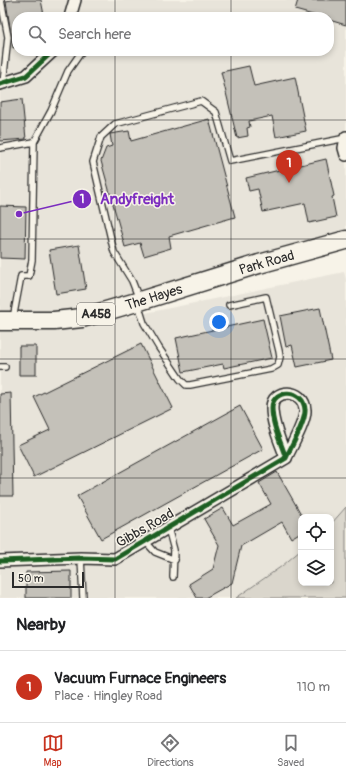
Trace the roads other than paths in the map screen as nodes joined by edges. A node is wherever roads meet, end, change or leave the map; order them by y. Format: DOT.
graph roads {
  1 [pos="1,0"];
  2 [pos="74,0"];
  3 [pos="71,12"];
  4 [pos="48,56"];
  5 [pos="78,56"];
  6 [pos="2,83"];
  7 [pos="346,137"];
  8 [pos="34,142"];
  9 [pos="0,148"];
  10 [pos="346,155"];
  11 [pos="346,240"];
  12 [pos="188,286"];
  13 [pos="138,302"];
  14 [pos="229,305"];
  15 [pos="6,321"];
  16 [pos="286,458"];
  17 [pos="168,528"];
  18 [pos="145,541"];
  19 [pos="81,558"];
  20 [pos="0,560"];
  21 [pos="175,560"];
  22 [pos="173,577"];
  23 [pos="84,598"];
  1 -- 6 [label="lane"];
  2 -- 3 [label="street"];
  4 -- 6 [label="street"];
  5 -- 8 [label="lane"];
  7 -- 10 [label="street"];
  7 -- 13 [label="lane"];
  8 -- 9 [label="lane"];
  8 -- 15 [label="lane"];
  11 -- 12 [label="highway, Park Road / A458"];
  12 -- 13 [label="highway, The Hayes / A458"];
  13 -- 14 [label="lane"];
  13 -- 15 [label="highway, The Hayes / A458"];
  16 -- 16 [label="street"];
  16 -- 17 [label="street, Gibbs Road"];
  17 -- 18 [label="street, Gibbs Road"];
  17 -- 21 [label="lane"];
  18 -- 19 [label="street, Gibbs Road"];
  18 -- 21 [label="lane"];
  19 -- 20 [label="street, Gibbs Road"];
  19 -- 23 [label="lane"];
  21 -- 22 [label="lane"];
}
